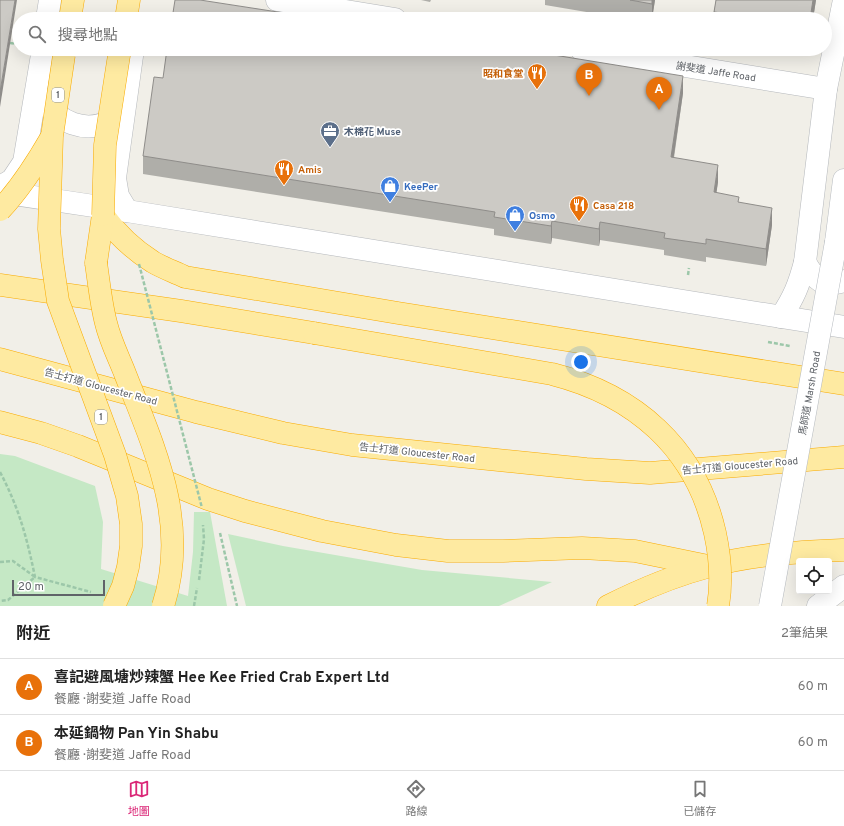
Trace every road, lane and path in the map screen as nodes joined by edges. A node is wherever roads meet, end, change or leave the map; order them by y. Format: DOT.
graph roads {
  1 [pos="50,0"];
  2 [pos="73,0"];
  3 [pos="129,0"];
  4 [pos="140,0"];
  5 [pos="277,0"];
  6 [pos="844,0"];
  7 [pos="48,12"];
  8 [pos="71,12"];
  9 [pos="127,12"];
  10 [pos="138,12"];
  11 [pos="352,12"];
  12 [pos="42,56"];
  13 [pos="64,56"];
  14 [pos="119,56"];
  15 [pos="132,56"];
  16 [pos="624,56"];
  17 [pos="37,88"];
  18 [pos="826,89"];
  19 [pos="123,112"];
  20 [pos="52,136"];
  21 [pos="844,180"];
  22 [pos="0,187"];
  23 [pos="0,192"];
  24 [pos="0,210"];
  25 [pos="127,211"];
  26 [pos="103,215"];
  27 [pos="805,262"];
  28 [pos="139,264"];
  29 [pos="844,281"];
  30 [pos="0,284"];
  31 [pos="781,317"];
  32 [pos="844,327"];
  33 [pos="0,359"];
  34 [pos="844,384"];
  35 [pos="0,422"];
  36 [pos="844,457"];
  37 [pos="0,472"];
  38 [pos="208,506"];
  39 [pos="219,528"];
  40 [pos="844,550"];
  41 [pos="0,562"];
  42 [pos="708,566"];
  43 [pos="35,577"];
  44 [pos="844,586"];
  45 [pos="93,593"];
  46 [pos="0,601"];
  47 [pos="114,606"];
  48 [pos="164,606"];
  49 [pos="237,606"];
  50 [pos="608,606"];
  51 [pos="718,606"];
  52 [pos="770,606"];
  53 [pos="818,606"];
  1 -- 7 [label="street"];
  2 -- 8 [label="highway"];
  3 -- 9 [label="highway"];
  4 -- 10 [label="street"];
  5 -- 11 [label="street"];
  6 -- 18 [label="street"];
  12 -- 17 [label="street"];
  13 -- 20 [label="highway, 1, bridge"];
  14 -- 26 [label="highway, bridge"];
  15 -- 19 [label="street"];
  16 -- 18 [label="street, 謝斐道 Jaffe Road"];
  17 -- 19 [label="street"];
  17 -- 22 [label="street"];
  18 -- 27 [label="street"];
  19 -- 25 [label="street"];
  20 -- 24 [label="highway, bridge"];
  20 -- 47 [label="highway, 1, bridge"];
  21 -- 52 [label="street, 馬師道 Marsh Road, bridge"];
  23 -- 25 [label="street"];
  25 -- 31 [label="street"];
  26 -- 34 [label="highway"];
  26 -- 48 [label="highway, bridge"];
  27 -- 29 [label="street"];
  27 -- 31 [label="street"];
  28 -- 38 [label="path, bridge"];
  30 -- 51 [label="highway, bridge"];
  31 -- 32 [label="street"];
  33 -- 36 [label="highway, 告士打道 Gloucester Road"];
  35 -- 42 [label="highway"];
  37 -- 43 [label="path"];
  39 -- 49 [label="path"];
  40 -- 42 [label="highway"];
  41 -- 43 [label="path"];
  42 -- 50 [label="highway"];
  43 -- 45 [label="path"];
  43 -- 46 [label="path"];
  44 -- 53 [label="street"];
}
